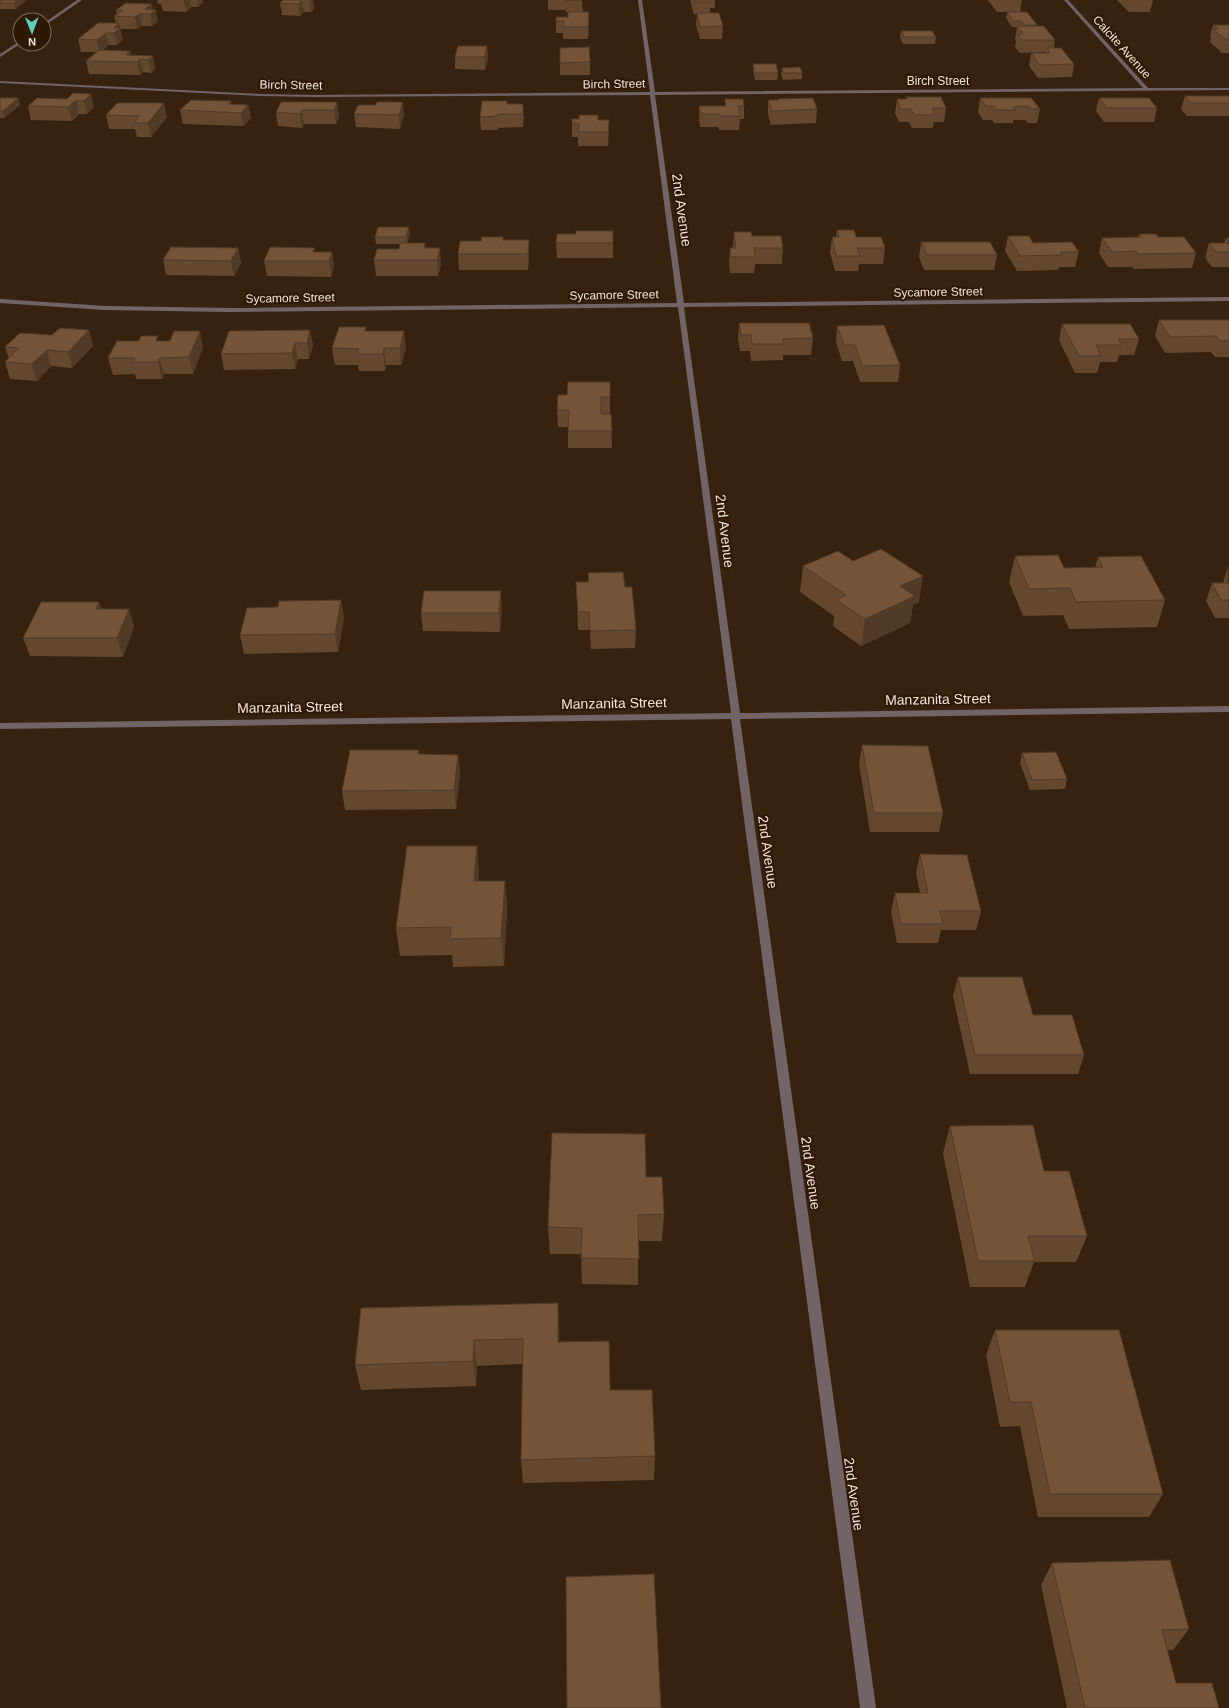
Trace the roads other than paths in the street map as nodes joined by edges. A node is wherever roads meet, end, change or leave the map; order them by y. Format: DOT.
graph roads {
  1 [pos="80,0"];
  2 [pos="640,0"];
  3 [pos="1066,0"];
  4 [pos="52,19"];
  5 [pos="12,48"];
  6 [pos="0,56"];
  7 [pos="0,82"];
  8 [pos="1229,89"];
  9 [pos="1147,90"];
  10 [pos="652,93"];
  11 [pos="1229,299"];
  12 [pos="0,301"];
  13 [pos="682,305"];
  14 [pos="1229,709"];
  15 [pos="736,715"];
  16 [pos="0,726"];
  17 [pos="868,1708"];
  1 -- 4 [label="street"];
  2 -- 10 [label="street, 2nd Avenue"];
  3 -- 9 [label="street, Calcite Avenue"];
  5 -- 6 [label="street"];
  7 -- 10 [label="street, Birch Street"];
  8 -- 9 [label="street, Birch Street"];
  9 -- 10 [label="street, Birch Street"];
  10 -- 13 [label="street, 2nd Avenue"];
  11 -- 13 [label="street, Sycamore Street"];
  12 -- 13 [label="street, Sycamore Street"];
  13 -- 15 [label="street, 2nd Avenue"];
  14 -- 15 [label="street, Manzanita Street"];
  15 -- 16 [label="street, Manzanita Street"];
  15 -- 17 [label="street, 2nd Avenue"];
}
